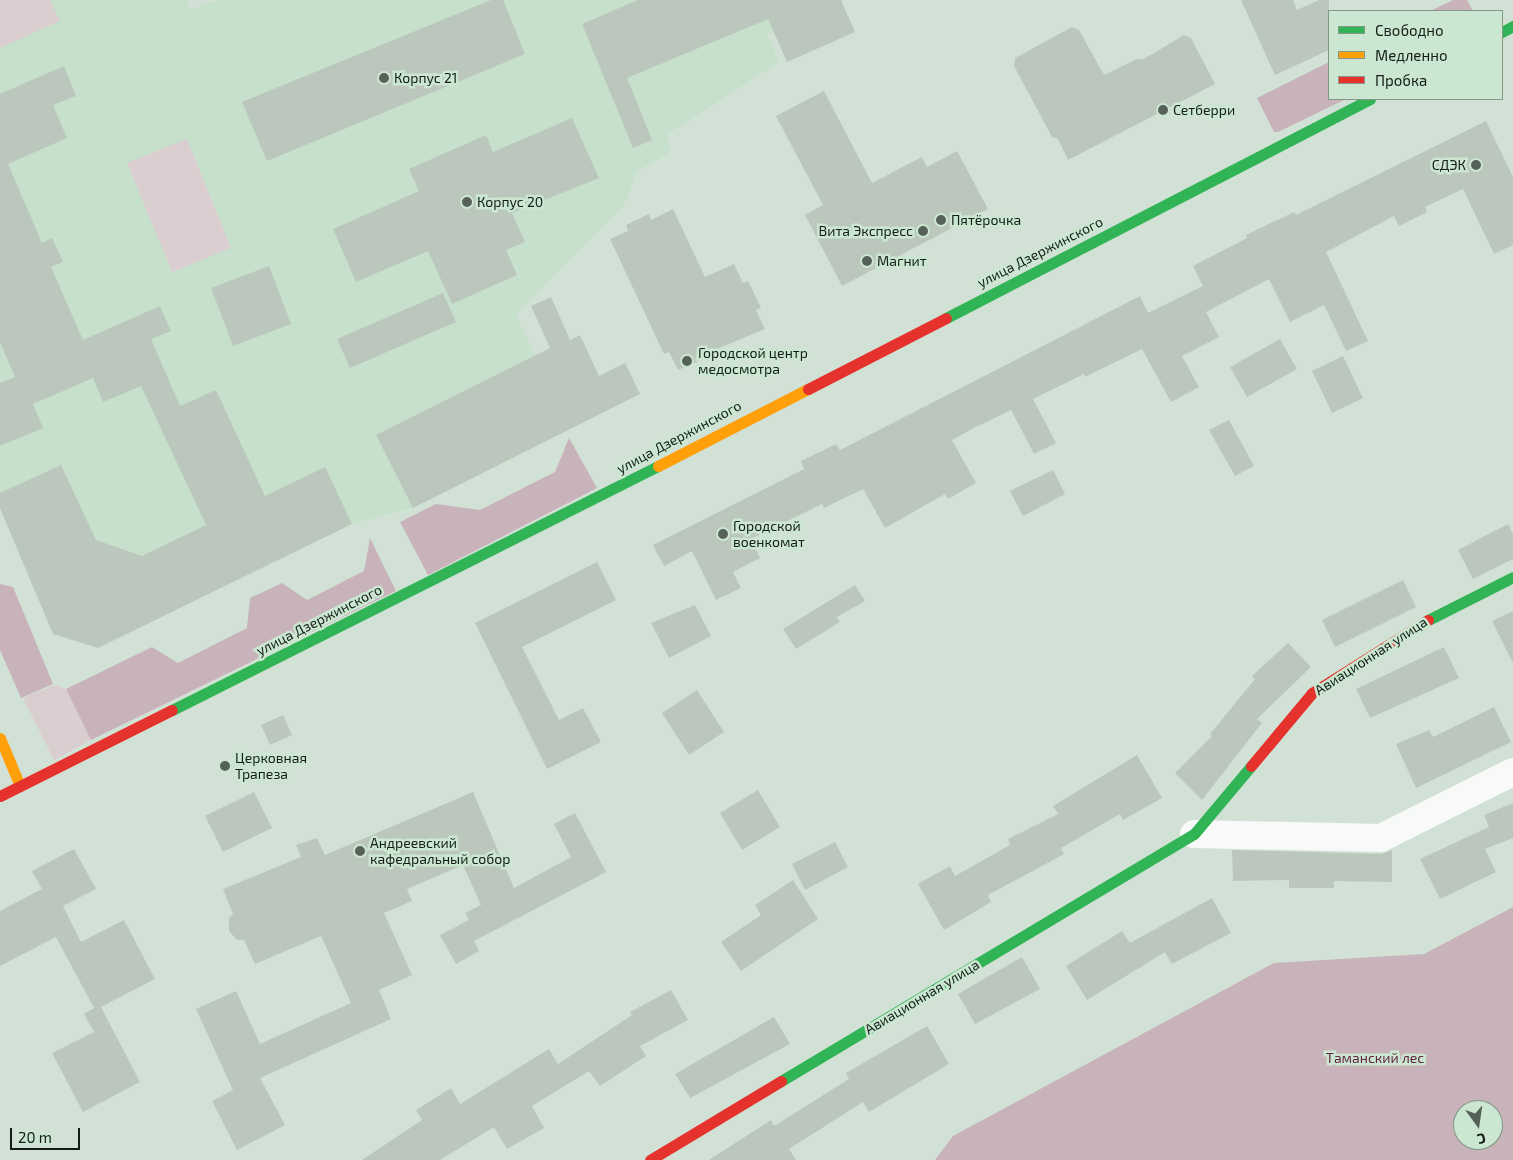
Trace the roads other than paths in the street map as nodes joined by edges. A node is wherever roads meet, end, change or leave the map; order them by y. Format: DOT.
graph roads {
  1 [pos="1368,100"];
  2 [pos="1513,577"];
  3 [pos="0,738"];
  4 [pos="1513,772"];
  5 [pos="20,786"];
  6 [pos="0,796"];
  7 [pos="1194,834"];
  8 [pos="650,1160"];
  1 -- 5 [label="street, улица Дзержинского"];
  2 -- 7 [label="street, Авиационная улица"];
  3 -- 5 [label="street"];
  4 -- 7 [label="street"];
  5 -- 6 [label="street, улица Дзержинского"];
  7 -- 8 [label="street, Авиационная улица"];
}
